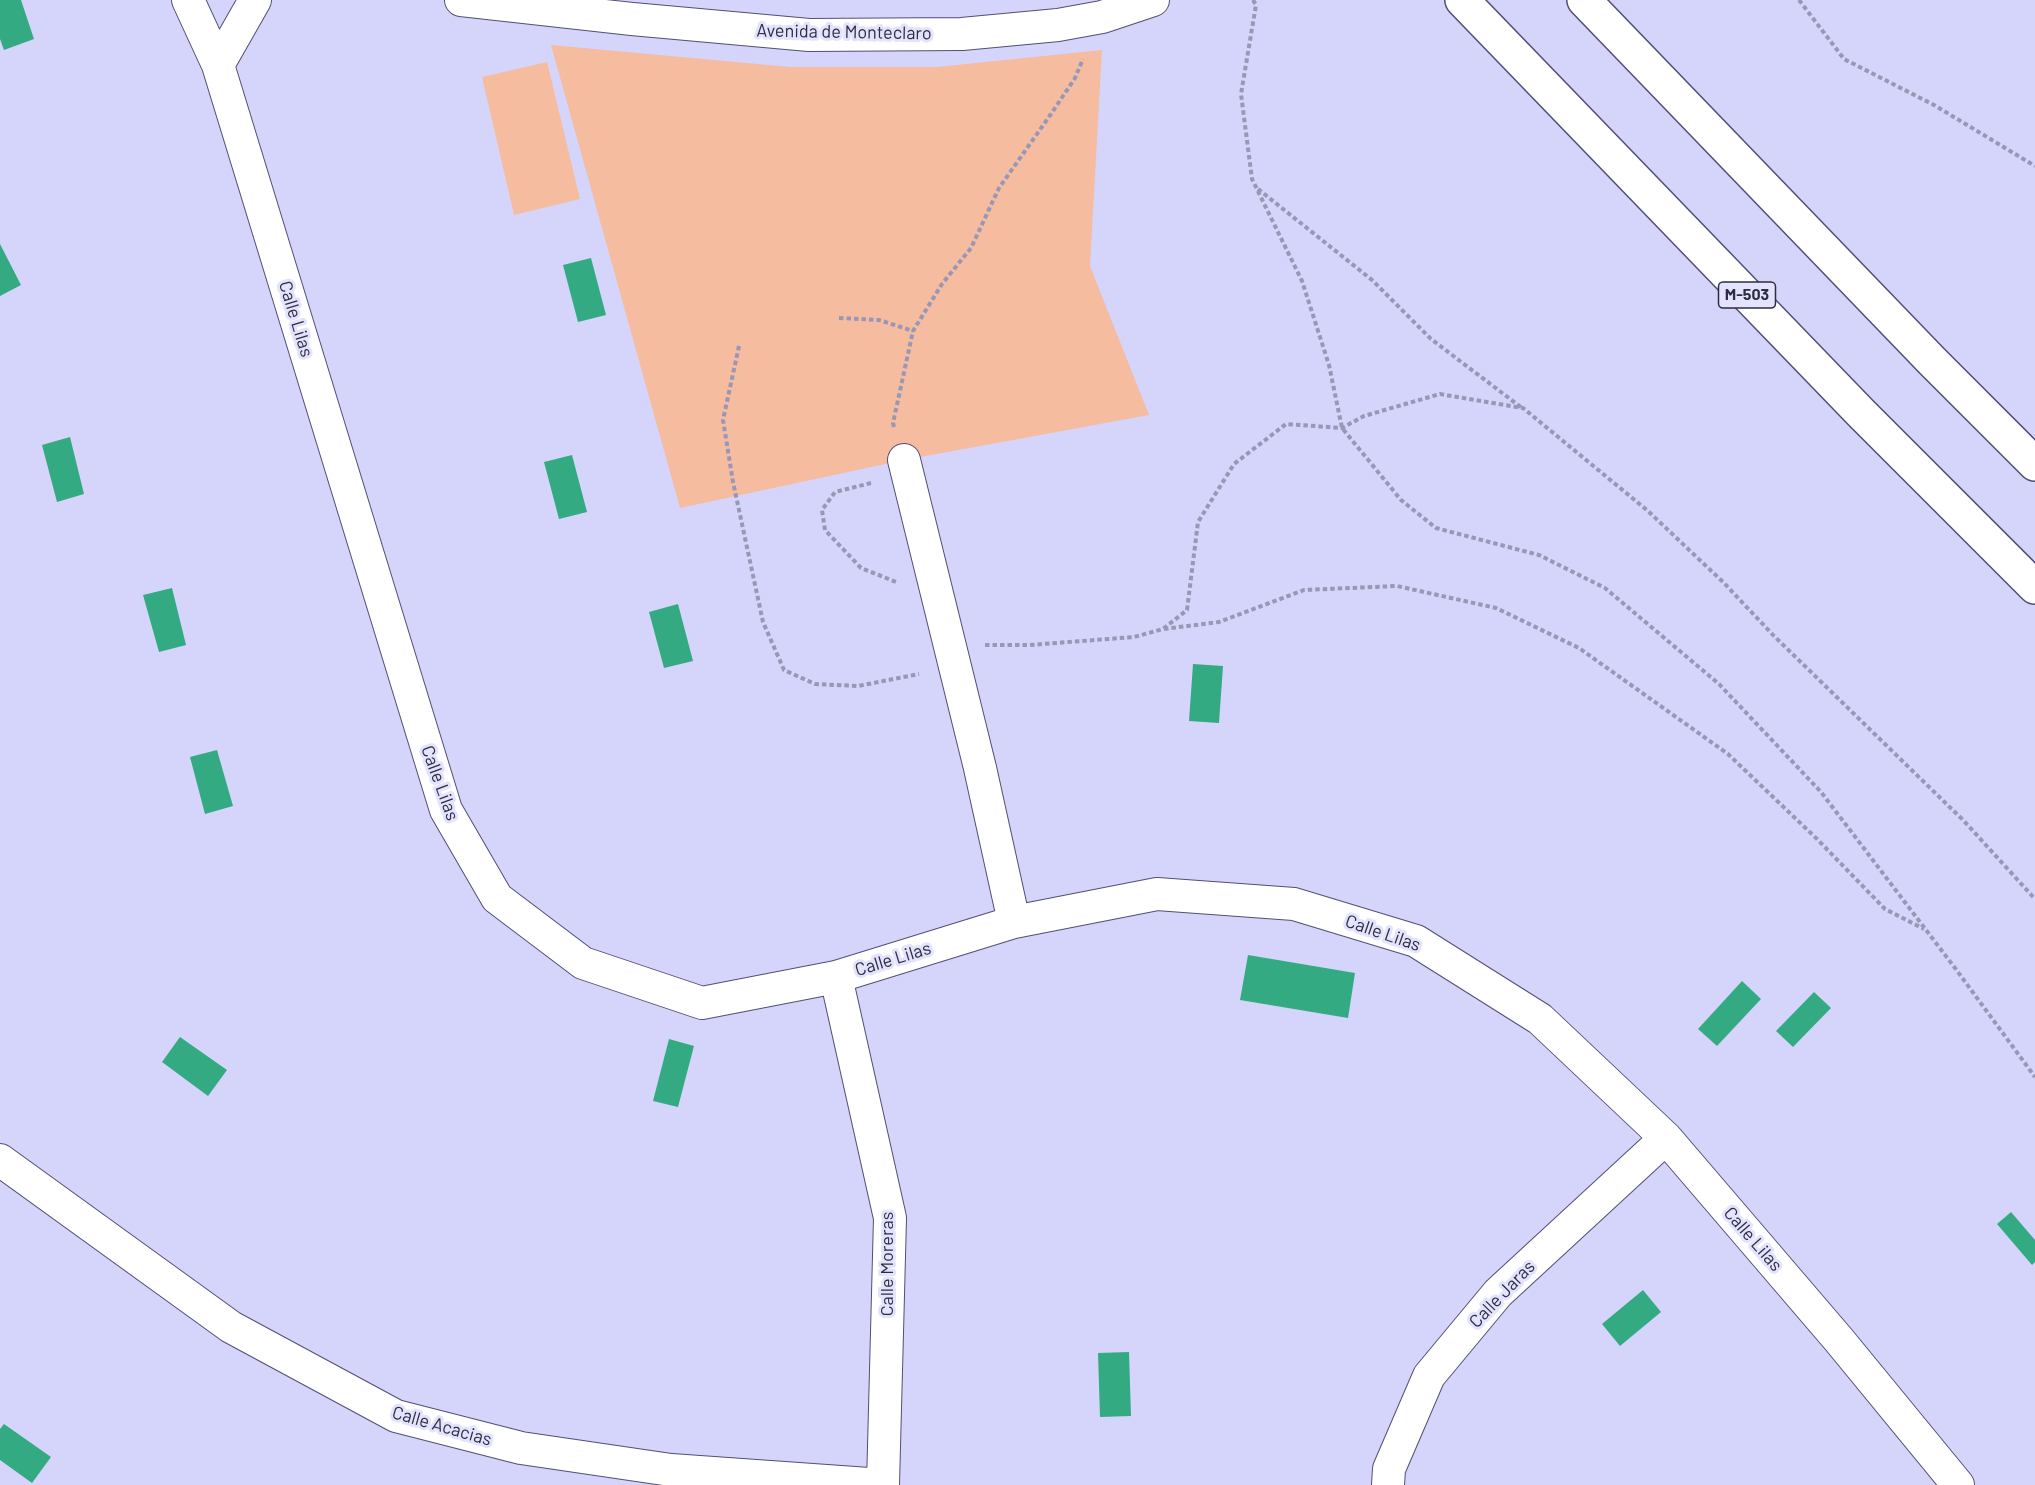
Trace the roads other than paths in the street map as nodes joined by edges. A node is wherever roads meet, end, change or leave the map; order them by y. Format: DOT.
graph roads {
  1 [pos="188,0"];
  2 [pos="255,0"];
  3 [pos="461,0"];
  4 [pos="1153,0"];
  5 [pos="1462,0"];
  6 [pos="1584,0"];
  7 [pos="218,65"];
  8 [pos="904,460"];
  9 [pos="2035,464"];
  10 [pos="2035,587"];
  11 [pos="1014,922"];
  12 [pos="836,977"];
  13 [pos="1666,1138"];
  14 [pos="0,1160"];
  15 [pos="883,1485"];
  16 [pos="1388,1485"];
  17 [pos="1958,1485"];
  1 -- 7 [label="street, Calle Lilas"];
  2 -- 7 [label="street"];
  3 -- 4 [label="street, Avenida de Monteclaro"];
  5 -- 10 [label="highway, M-503"];
  6 -- 9 [label="highway"];
  7 -- 12 [label="street, Calle Lilas"];
  8 -- 11 [label="street"];
  11 -- 12 [label="street, Calle Lilas"];
  11 -- 13 [label="street, Calle Lilas"];
  12 -- 15 [label="street, Calle Moreras"];
  13 -- 16 [label="street, Calle Jaras"];
  13 -- 17 [label="street, Calle Lilas"];
  14 -- 15 [label="street, Calle Acacias"];
}
